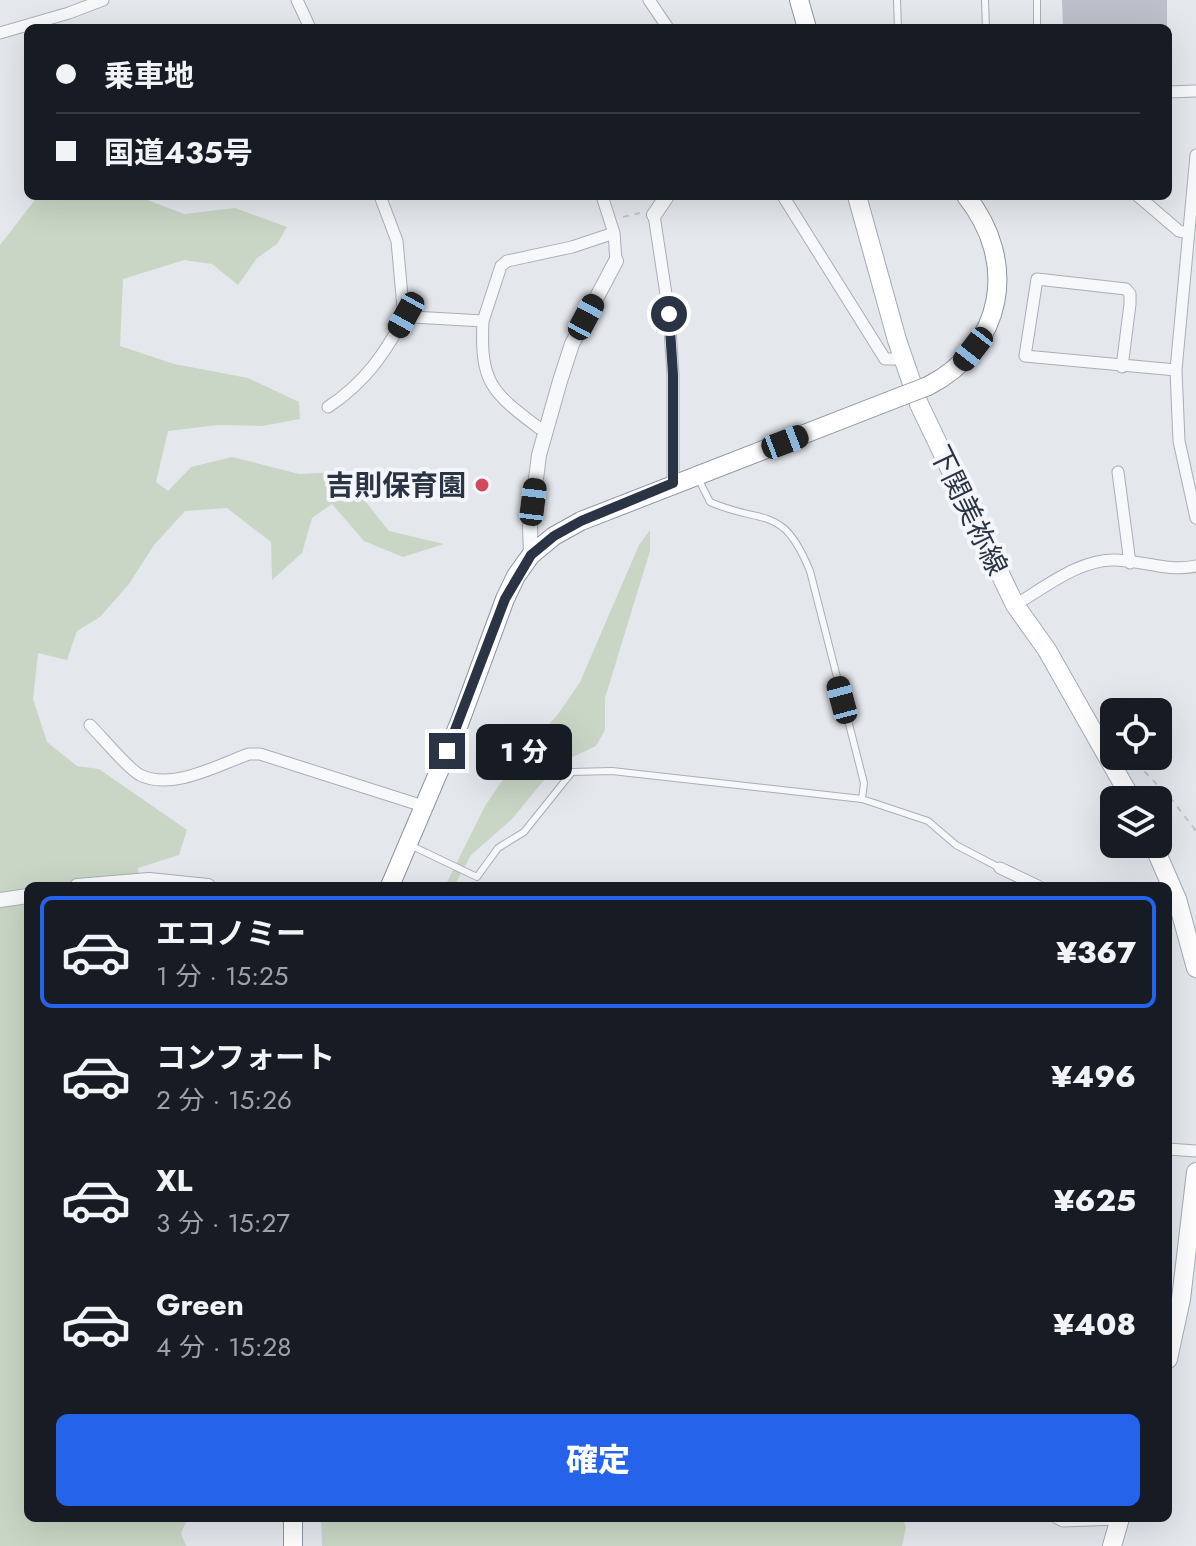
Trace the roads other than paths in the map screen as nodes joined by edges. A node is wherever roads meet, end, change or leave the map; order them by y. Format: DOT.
graph roads {
  1 [pos="103,0"];
  2 [pos="297,0"];
  3 [pos="649,0"];
  4 [pos="799,0"];
  5 [pos="897,0"];
  6 [pos="985,0"];
  7 [pos="1037,0"];
  8 [pos="31,24"];
  9 [pos="308,24"];
  10 [pos="665,24"];
  11 [pos="806,24"];
  12 [pos="898,24"];
  13 [pos="986,24"];
  14 [pos="1037,24"];
  15 [pos="24,26"];
  16 [pos="0,33"];
  17 [pos="1196,91"];
  18 [pos="1172,92"];
  19 [pos="1196,155"];
  20 [pos="382,200"];
  21 [pos="603,200"];
  22 [pos="664,200"];
  23 [pos="786,200"];
  24 [pos="858,200"];
  25 [pos="969,200"];
  26 [pos="1143,200"];
  27 [pos="654,215"];
  28 [pos="614,233"];
  29 [pos="1188,233"];
  30 [pos="616,261"];
  31 [pos="406,315"];
  32 [pos="483,321"];
  33 [pos="904,359"];
  34 [pos="1122,367"];
  35 [pos="1176,370"];
  36 [pos="328,407"];
  37 [pos="546,430"];
  38 [pos="1118,472"];
  39 [pos="697,476"];
  40 [pos="673,483"];
  41 [pos="1196,518"];
  42 [pos="531,555"];
  43 [pos="1130,563"];
  44 [pos="1196,566"];
  45 [pos="1015,605"];
  46 [pos="90,725"];
  47 [pos="1125,786"];
  48 [pos="862,799"];
  49 [pos="423,806"];
  50 [pos="407,843"];
  51 [pos="1159,858"];
  52 [pos="1000,868"];
  53 [pos="477,877"];
  54 [pos="125,882"];
  55 [pos="169,882"];
  56 [pos="392,882"];
  57 [pos="475,882"];
  58 [pos="1030,882"];
  59 [pos="1170,882"];
  60 [pos="1172,888"];
  61 [pos="24,897"];
  62 [pos="0,900"];
  63 [pos="1196,968"];
  64 [pos="1172,1149"];
  65 [pos="1196,1151"];
  66 [pos="1196,1172"];
  67 [pos="1172,1341"];
  68 [pos="293,1522"];
  69 [pos="1118,1522"];
  70 [pos="293,1546"];
  71 [pos="1112,1546"];
  1 -- 8 [label="street"];
  2 -- 9 [label="street"];
  3 -- 10 [label="street"];
  4 -- 11 [label="main road"];
  5 -- 12 [label="lane"];
  6 -- 13 [label="lane"];
  7 -- 14 [label="lane"];
  15 -- 16 [label="street"];
  17 -- 18 [label="street"];
  19 -- 29 [label="street"];
  20 -- 31 [label="street"];
  21 -- 28 [label="street"];
  22 -- 27 [label="street"];
  23 -- 33 [label="street"];
  24 -- 33 [label="main road, 下関美祢線"];
  25 -- 39 [label="main road, bridge"];
  26 -- 29 [label="street"];
  27 -- 40 [label="street"];
  28 -- 30 [label="street"];
  28 -- 32 [label="street"];
  29 -- 35 [label="street"];
  30 -- 37 [label="street"];
  31 -- 32 [label="street"];
  31 -- 36 [label="street"];
  32 -- 37 [label="street"];
  33 -- 45 [label="main road, 下関美祢線"];
  34 -- 34 [label="street"];
  34 -- 35 [label="street"];
  35 -- 41 [label="street"];
  37 -- 42 [label="street"];
  38 -- 43 [label="street"];
  39 -- 40 [label="main road"];
  39 -- 48 [label="lane"];
  40 -- 42 [label="main road"];
  42 -- 49 [label="main road"];
  43 -- 44 [label="street"];
  43 -- 45 [label="street"];
  45 -- 47 [label="main road, 下関美祢線"];
  46 -- 49 [label="street"];
  48 -- 52 [label="lane"];
  48 -- 53 [label="lane"];
  49 -- 50 [label="main road"];
  50 -- 53 [label="lane"];
  50 -- 56 [label="main road"];
  51 -- 59 [label="main road"];
  52 -- 58 [label="street"];
  53 -- 57 [label="lane"];
  54 -- 55 [label="street"];
  60 -- 63 [label="main road"];
  61 -- 62 [label="street"];
  64 -- 65 [label="street"];
  66 -- 67 [label="main road"];
  68 -- 70 [label="main road"];
  69 -- 71 [label="main road"];
}
